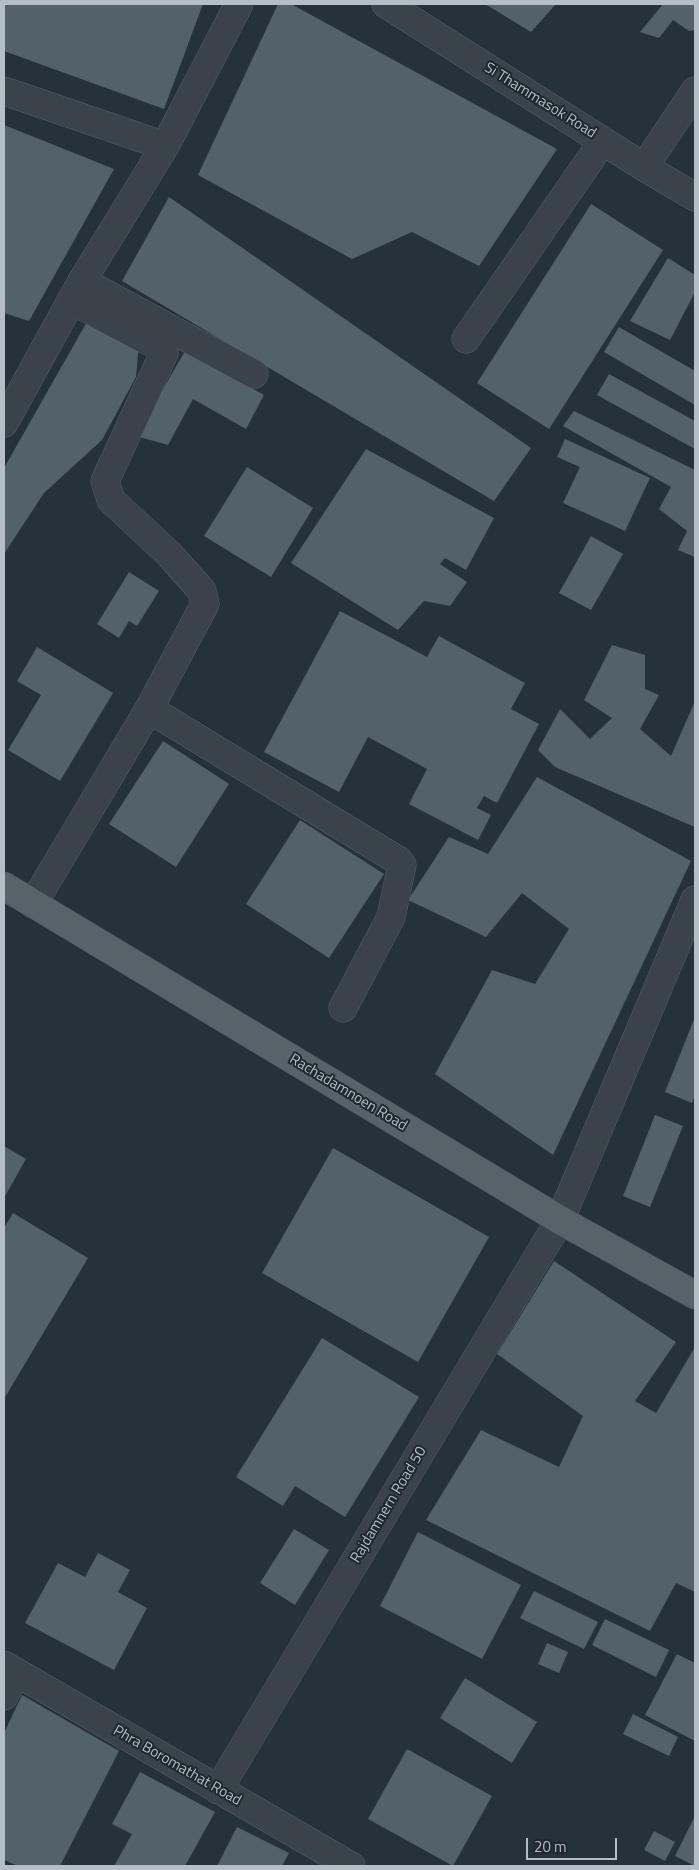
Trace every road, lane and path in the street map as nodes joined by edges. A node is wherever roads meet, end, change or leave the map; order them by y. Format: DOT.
graph roads {
  1 [pos="239,4"];
  2 [pos="386,4"];
  3 [pos="4,91"];
  4 [pos="695,91"];
  5 [pos="603,141"];
  6 [pos="165,146"];
  7 [pos="644,167"];
  8 [pos="695,197"];
  9 [pos="76,290"];
  10 [pos="466,339"];
  11 [pos="254,374"];
  12 [pos="4,423"];
  13 [pos="149,710"];
  14 [pos="4,886"];
  15 [pos="695,900"];
  16 [pos="34,904"];
  17 [pos="343,1008"];
  18 [pos="560,1220"];
  19 [pos="695,1295"];
  20 [pos="8,1678"];
  21 [pos="218,1790"];
  22 [pos="351,1866"];
  1 -- 6 [label="street"];
  2 -- 5 [label="street, Si Thammasok Road"];
  3 -- 6 [label="street"];
  4 -- 7 [label="street"];
  5 -- 7 [label="street, Si Thammasok Road"];
  5 -- 10 [label="street"];
  6 -- 9 [label="street"];
  7 -- 8 [label="street, Si Thammasok Road"];
  9 -- 11 [label="street"];
  9 -- 12 [label="street"];
  9 -- 13 [label="street"];
  13 -- 16 [label="street"];
  13 -- 17 [label="street"];
  14 -- 16 [label="main road, Rachadamnoen Road"];
  15 -- 18 [label="street, Rajdamnern Road 50"];
  16 -- 18 [label="main road, Rachadamnoen Road"];
  18 -- 19 [label="main road, Rachadamnoen Road"];
  18 -- 21 [label="street, Rajdamnern Road 50"];
  20 -- 21 [label="street, Phra Boromathat Road"];
  21 -- 22 [label="street, Phra Boromathat Road"];
}
